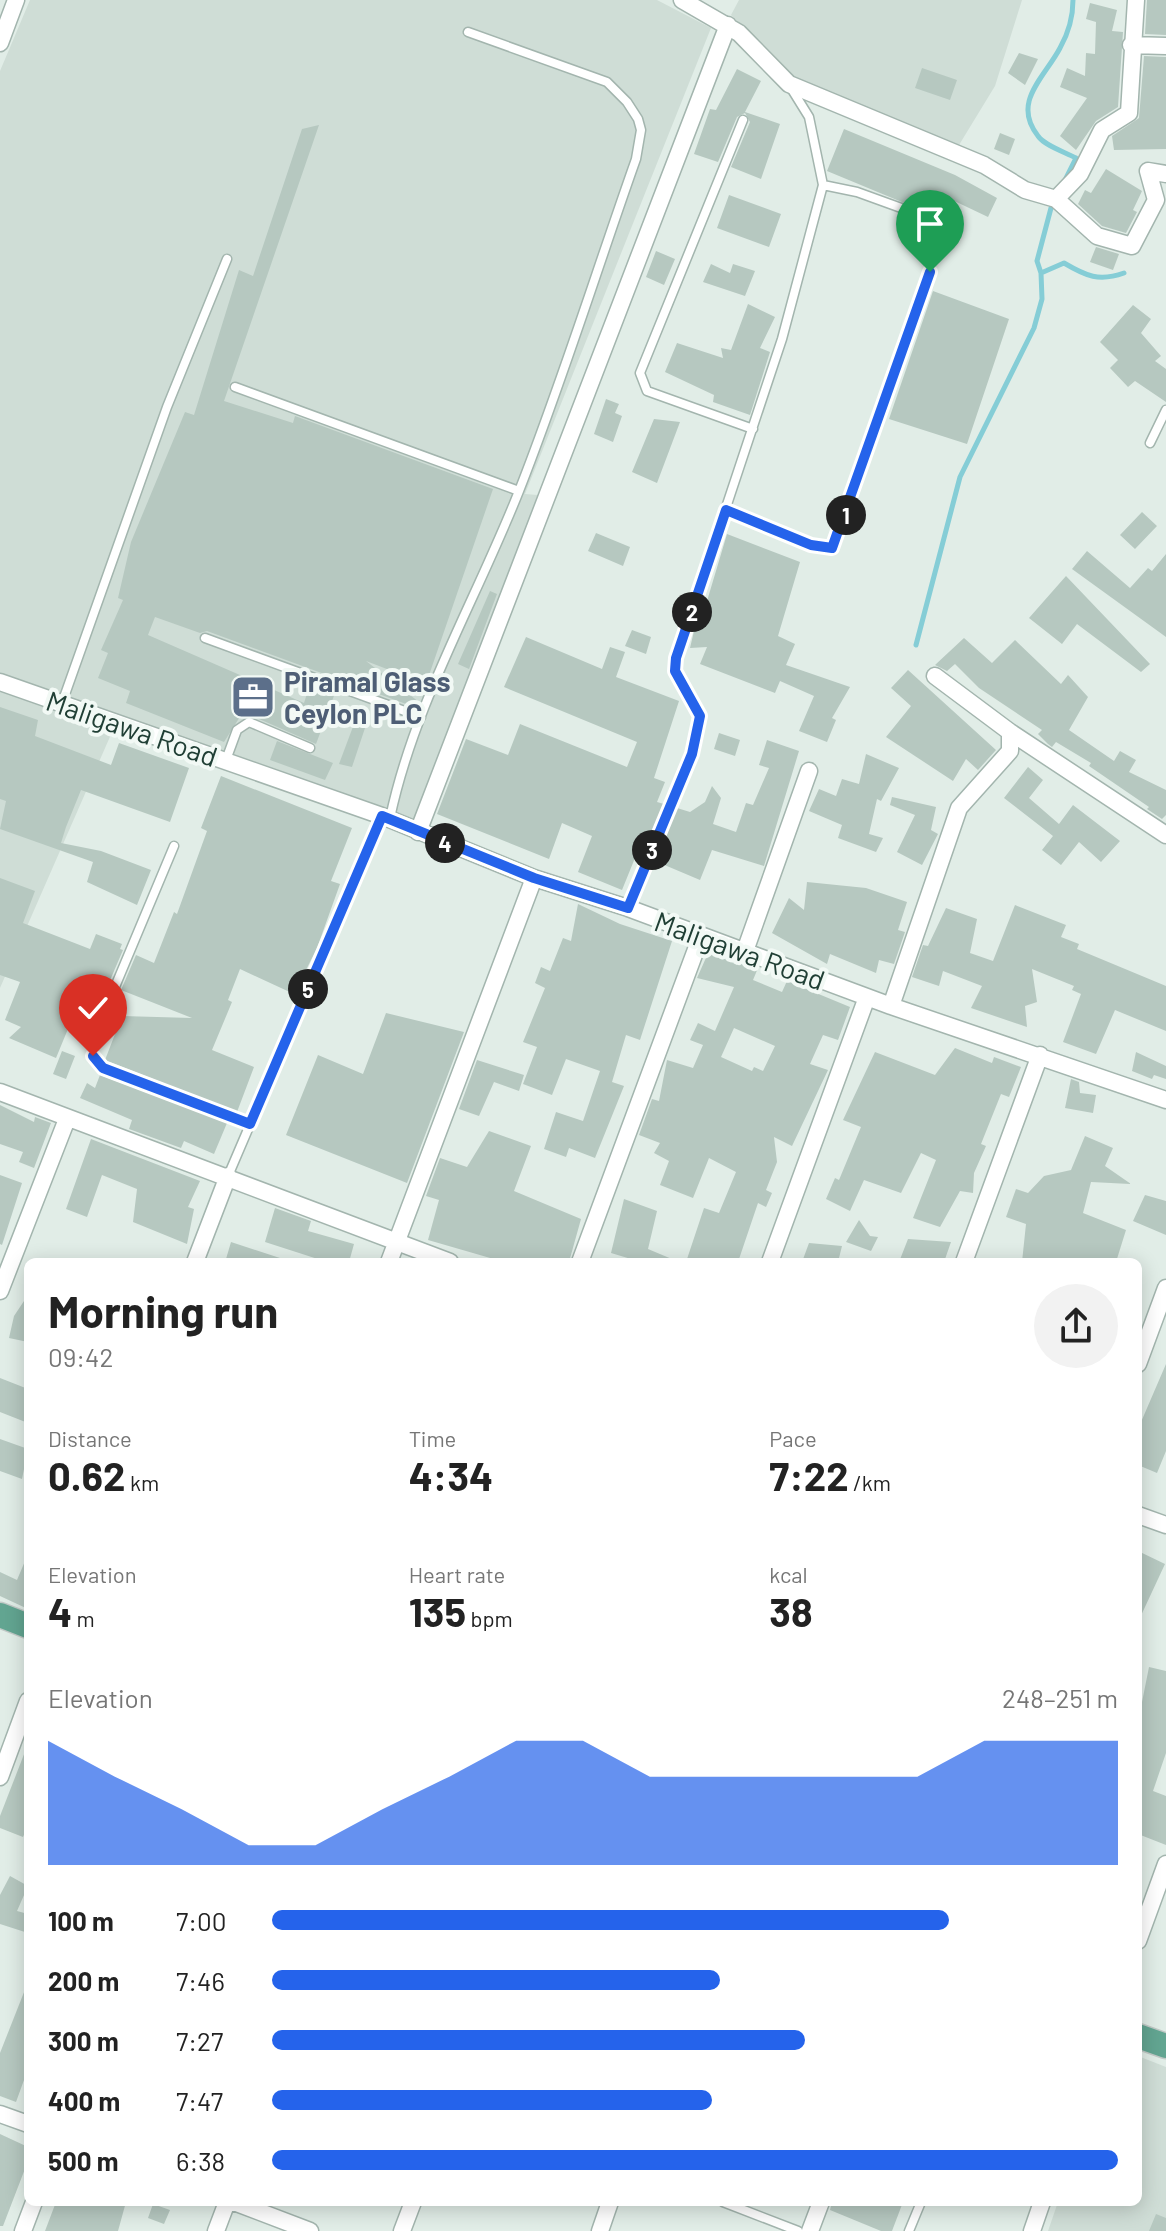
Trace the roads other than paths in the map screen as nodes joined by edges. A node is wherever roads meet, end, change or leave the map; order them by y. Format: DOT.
graph roads {
  1 [pos="16,0"];
  2 [pos="682,0"];
  3 [pos="1136,0"];
  4 [pos="728,25"];
  5 [pos="468,32"];
  6 [pos="0,43"];
  7 [pos="1131,45"];
  8 [pos="1166,46"];
  9 [pos="789,84"];
  10 [pos="743,120"];
  11 [pos="1166,174"];
  12 [pos="823,185"];
  13 [pos="1056,199"];
  14 [pos="227,259"];
  15 [pos="235,387"];
  16 [pos="1166,410"];
  17 [pos="753,429"];
  18 [pos="1150,443"];
  19 [pos="519,491"];
  20 [pos="726,510"];
  21 [pos="205,638"];
  22 [pos="935,676"];
  23 [pos="0,682"];
  24 [pos="62,704"];
  25 [pos="421,717"];
  26 [pos="1010,732"];
  27 [pos="310,748"];
  28 [pos="226,760"];
  29 [pos="809,771"];
  30 [pos="386,818"];
  31 [pos="418,832"];
  32 [pos="1166,835"];
  33 [pos="174,846"];
  34 [pos="534,878"];
  35 [pos="628,908"];
  36 [pos="701,936"];
  37 [pos="745,951"];
  38 [pos="867,997"];
  39 [pos="891,1006"];
  40 [pos="1040,1055"];
  41 [pos="0,1092"];
  42 [pos="1166,1100"];
  43 [pos="67,1119"];
  44 [pos="250,1124"];
  45 [pos="228,1176"];
  46 [pos="397,1242"];
  47 [pos="197,1258"];
  48 [pos="391,1258"];
  49 [pos="439,1258"];
  50 [pos="581,1258"];
  51 [pos="771,1258"];
  52 [pos="965,1258"];
  53 [pos="1166,1288"];
  54 [pos="0,1291"];
  55 [pos="1142,1353"];
  56 [pos="1142,1516"];
  57 [pos="1166,1525"];
  58 [pos="0,1615"];
  59 [pos="24,1624"];
  60 [pos="24,1712"];
  61 [pos="0,1777"];
  62 [pos="1166,1864"];
  63 [pos="1142,1930"];
  64 [pos="1142,2037"];
  65 [pos="1166,2046"];
  66 [pos="0,2114"];
  67 [pos="24,2123"];
  68 [pos="32,2206"];
  69 [pos="225,2206"];
  70 [pos="244,2206"];
  71 [pos="411,2206"];
  72 [pos="609,2206"];
  73 [pos="733,2206"];
  74 [pos="819,2206"];
  75 [pos="919,2206"];
  76 [pos="1041,2206"];
  77 [pos="23,2231"];
  78 [pos="216,2231"];
  79 [pos="310,2231"];
  80 [pos="402,2231"];
  81 [pos="600,2231"];
  82 [pos="798,2231"];
  83 [pos="810,2231"];
  84 [pos="909,2231"];
  85 [pos="1032,2231"];
  1 -- 6 [label="street"];
  2 -- 4 [label="street"];
  3 -- 7 [label="street"];
  4 -- 9 [label="street"];
  4 -- 31 [label="street"];
  5 -- 19 [label="lane"];
  7 -- 8 [label="street"];
  7 -- 13 [label="street"];
  9 -- 12 [label="lane"];
  9 -- 13 [label="street"];
  10 -- 17 [label="lane"];
  11 -- 13 [label="street"];
  12 -- 17 [label="lane"];
  12 -- 20 [label="lane"];
  14 -- 24 [label="lane"];
  15 -- 19 [label="lane"];
  16 -- 18 [label="lane"];
  17 -- 20 [label="lane"];
  19 -- 25 [label="lane"];
  20 -- 35 [label="lane"];
  21 -- 25 [label="lane"];
  22 -- 26 [label="street"];
  23 -- 24 [label="street, Maligawa Road"];
  24 -- 28 [label="street, Maligawa Road"];
  25 -- 30 [label="lane"];
  26 -- 32 [label="street"];
  26 -- 39 [label="street"];
  27 -- 28 [label="lane"];
  28 -- 30 [label="street, Maligawa Road"];
  29 -- 37 [label="street"];
  30 -- 31 [label="street, Maligawa Road"];
  30 -- 44 [label="lane"];
  31 -- 34 [label="street, Maligawa Road"];
  33 -- 44 [label="lane"];
  34 -- 35 [label="street, Maligawa Road"];
  34 -- 46 [label="street"];
  35 -- 36 [label="street, Maligawa Road"];
  36 -- 37 [label="street, Maligawa Road"];
  36 -- 50 [label="street"];
  37 -- 38 [label="street, Maligawa Road"];
  38 -- 39 [label="street, Maligawa Road"];
  38 -- 51 [label="street"];
  39 -- 40 [label="street, Maligawa Road"];
  40 -- 42 [label="street, Maligawa Road"];
  40 -- 52 [label="street"];
  41 -- 43 [label="street"];
  43 -- 45 [label="street"];
  43 -- 54 [label="street"];
  44 -- 45 [label="lane"];
  45 -- 46 [label="street"];
  45 -- 47 [label="street"];
  46 -- 48 [label="street"];
  46 -- 49 [label="street"];
  53 -- 55 [label="street"];
  56 -- 57 [label="street"];
  58 -- 59 [label="main road"];
  60 -- 61 [label="street"];
  62 -- 63 [label="street"];
  64 -- 65 [label="main road"];
  66 -- 67 [label="street"];
  68 -- 77 [label="street"];
  69 -- 78 [label="street"];
  70 -- 79 [label="street"];
  71 -- 80 [label="street"];
  72 -- 81 [label="street"];
  73 -- 82 [label="lane"];
  74 -- 83 [label="street"];
  75 -- 84 [label="lane"];
  76 -- 85 [label="street"];
}
